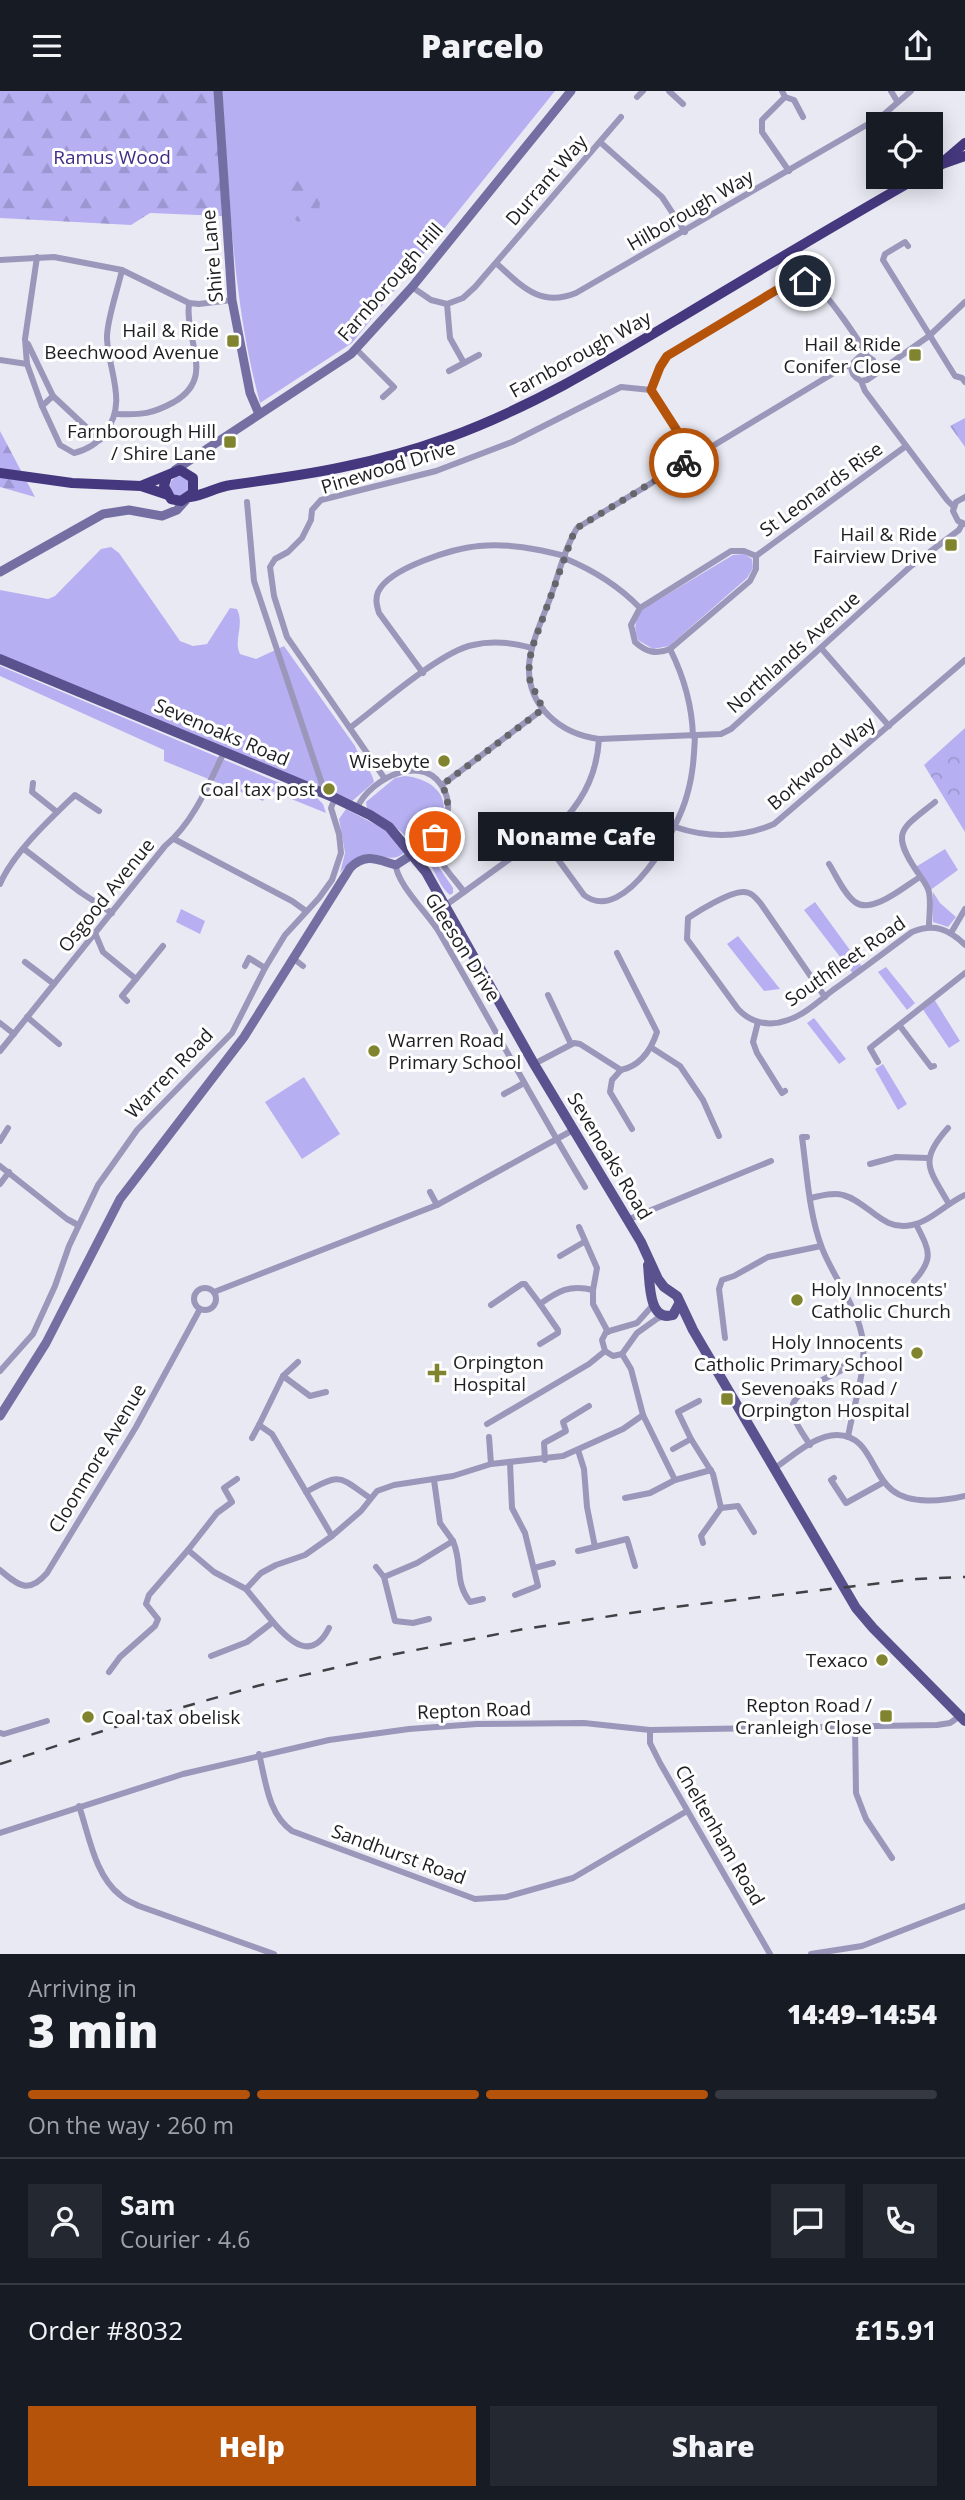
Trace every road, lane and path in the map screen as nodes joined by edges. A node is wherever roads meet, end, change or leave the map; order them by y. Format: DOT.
graph roads {
  1 [pos="219,91"];
  2 [pos="571,91"];
  3 [pos="643,91"];
  4 [pos="669,91"];
  5 [pos="891,91"];
  6 [pos="911,91"];
  7 [pos="784,94"];
  8 [pos="637,97"];
  9 [pos="897,101"];
  10 [pos="683,104"];
  11 [pos="621,117"];
  12 [pos="803,117"];
  13 [pos="600,142"];
  14 [pos="965,143"];
  15 [pos="965,156"];
  16 [pos="943,163"];
  17 [pos="943,164"];
  18 [pos="789,171"];
  19 [pos="899,189"];
  20 [pos="685,232"];
  21 [pos="908,246"];
  22 [pos="37,257"];
  23 [pos="0,260"];
  24 [pos="496,263"];
  25 [pos="122,270"];
  26 [pos="412,287"];
  27 [pos="233,300"];
  28 [pos="965,302"];
  29 [pos="189,303"];
  30 [pos="447,303"];
  31 [pos="929,336"];
  32 [pos="25,339"];
  33 [pos="356,349"];
  34 [pos="479,355"];
  35 [pos="867,356"];
  36 [pos="0,360"];
  37 [pos="464,363"];
  38 [pos="27,364"];
  39 [pos="851,365"];
  40 [pos="449,371"];
  41 [pos="875,372"];
  42 [pos="861,381"];
  43 [pos="965,382"];
  44 [pos="651,390"];
  45 [pos="53,396"];
  46 [pos="383,397"];
  47 [pos="42,406"];
  48 [pos="117,414"];
  49 [pos="258,414"];
  50 [pos="100,440"];
  51 [pos="906,446"];
  52 [pos="198,456"];
  53 [pos="694,457"];
  54 [pos="0,473"];
  55 [pos="171,473"];
  56 [pos="192,476"];
  57 [pos="141,486"];
  58 [pos="228,486"];
  59 [pos="169,497"];
  60 [pos="965,497"];
  61 [pos="188,498"];
  62 [pos="247,502"];
  63 [pos="954,507"];
  64 [pos="169,514"];
  65 [pos="964,524"];
  66 [pos="756,556"];
  67 [pos="564,557"];
  68 [pos="0,572"];
  69 [pos="640,608"];
  70 [pos="532,648"];
  71 [pos="821,648"];
  72 [pos="670,649"];
  73 [pos="0,659"];
  74 [pos="965,660"];
  75 [pos="423,673"];
  76 [pos="543,709"];
  77 [pos="889,726"];
  78 [pos="351,727"];
  79 [pos="694,736"];
  80 [pos="600,739"];
  81 [pos="224,752"];
  82 [pos="385,779"];
  83 [pos="33,783"];
  84 [pos="442,785"];
  85 [pos="32,792"];
  86 [pos="323,793"];
  87 [pos="24,798"];
  88 [pos="335,798"];
  89 [pos="935,802"];
  90 [pos="357,809"];
  91 [pos="93,811"];
  92 [pos="57,812"];
  93 [pos="675,827"];
  94 [pos="541,836"];
  95 [pos="174,839"];
  96 [pos="24,849"];
  97 [pos="413,853"];
  98 [pos="829,864"];
  99 [pos="396,865"];
  100 [pos="920,877"];
  101 [pos="0,884"];
  102 [pos="464,892"];
  103 [pos="446,905"];
  104 [pos="965,909"];
  105 [pos="306,911"];
  106 [pos="111,913"];
  107 [pos="929,926"];
  108 [pos="96,933"];
  109 [pos="951,933"];
  110 [pos="163,946"];
  111 [pos="965,946"];
  112 [pos="617,953"];
  113 [pos="294,959"];
  114 [pos="25,962"];
  115 [pos="245,965"];
  116 [pos="303,966"];
  117 [pos="265,968"];
  118 [pos="965,973"];
  119 [pos="136,979"];
  120 [pos="54,984"];
  121 [pos="548,995"];
  122 [pos="825,997"];
  123 [pos="127,1000"];
  124 [pos="27,1017"];
  125 [pos="0,1023"];
  126 [pos="758,1023"];
  127 [pos="900,1026"];
  128 [pos="59,1031"];
  129 [pos="14,1034"];
  130 [pos="571,1044"];
  131 [pos="652,1048"];
  132 [pos="0,1051"];
  133 [pos="878,1062"];
  134 [pos="534,1064"];
  135 [pos="934,1066"];
  136 [pos="621,1070"];
  137 [pos="524,1083"];
  138 [pos="785,1091"];
  139 [pos="504,1094"];
  140 [pos="8,1128"];
  141 [pos="948,1128"];
  142 [pos="632,1129"];
  143 [pos="573,1130"];
  144 [pos="1,1136"];
  145 [pos="719,1136"];
  146 [pos="807,1137"];
  147 [pos="556,1139"];
  148 [pos="928,1159"];
  149 [pos="771,1161"];
  150 [pos="870,1164"];
  151 [pos="0,1166"];
  152 [pos="9,1173"];
  153 [pos="0,1184"];
  154 [pos="585,1187"];
  155 [pos="430,1192"];
  156 [pos="965,1195"];
  157 [pos="810,1198"];
  158 [pos="949,1204"];
  159 [pos="437,1205"];
  160 [pos="627,1220"];
  161 [pos="916,1224"];
  162 [pos="78,1226"];
  163 [pos="579,1227"];
  164 [pos="584,1242"];
  165 [pos="821,1246"];
  166 [pos="560,1256"];
  167 [pos="648,1257"];
  168 [pos="914,1281"];
  169 [pos="593,1290"];
  170 [pos="670,1291"];
  171 [pos="214,1292"];
  172 [pos="653,1303"];
  173 [pos="540,1304"];
  174 [pos="680,1304"];
  175 [pos="491,1305"];
  176 [pos="200,1309"];
  177 [pos="667,1316"];
  178 [pos="619,1330"];
  179 [pos="692,1330"];
  180 [pos="608,1332"];
  181 [pos="725,1338"];
  182 [pos="628,1343"];
  183 [pos="540,1344"];
  184 [pos="605,1351"];
  185 [pos="622,1354"];
  186 [pos="298,1362"];
  187 [pos="844,1365"];
  188 [pos="0,1371"];
  189 [pos="283,1375"];
  190 [pos="326,1392"];
  191 [pos="699,1401"];
  192 [pos="589,1406"];
  193 [pos="643,1415"];
  194 [pos="0,1416"];
  195 [pos="487,1424"];
  196 [pos="259,1425"];
  197 [pos="489,1437"];
  198 [pos="848,1437"];
  199 [pos="251,1438"];
  200 [pos="691,1439"];
  201 [pos="810,1445"];
  202 [pos="673,1449"];
  203 [pos="578,1450"];
  204 [pos="545,1460"];
  205 [pos="510,1463"];
  206 [pos="491,1464"];
  207 [pos="775,1468"];
  208 [pos="711,1470"];
  209 [pos="834,1478"];
  210 [pos="237,1479"];
  211 [pos="434,1480"];
  212 [pos="675,1480"];
  213 [pos="884,1482"];
  214 [pos="306,1492"];
  215 [pos="965,1496"];
  216 [pos="370,1497"];
  217 [pos="625,1498"];
  218 [pos="721,1509"];
  219 [pos="754,1532"];
  220 [pos="332,1536"];
  221 [pos="453,1541"];
  222 [pos="703,1543"];
  223 [pos="595,1547"];
  224 [pos="188,1550"];
  225 [pos="578,1551"];
  226 [pos="553,1563"];
  227 [pos="635,1566"];
  228 [pos="376,1567"];
  229 [pos="534,1568"];
  230 [pos="0,1570"];
  231 [pos="384,1577"];
  232 [pos="246,1589"];
  233 [pos="515,1595"];
  234 [pos="483,1599"];
  235 [pos="429,1619"];
  236 [pos="273,1622"];
  237 [pos="329,1628"];
  238 [pos="212,1656"];
  239 [pos="109,1672"];
  240 [pos="962,1718"];
  241 [pos="47,1721"];
  242 [pos="855,1725"];
  243 [pos="650,1730"];
  244 [pos="0,1733"];
  245 [pos="259,1755"];
  246 [pos="79,1806"];
  247 [pos="687,1811"];
  248 [pos="0,1833"];
  249 [pos="892,1858"];
  250 [pos="965,1906"];
  251 [pos="274,1954"];
  252 [pos="770,1954"];
  253 [pos="811,1954"];
  1 -- 27 [label="street, Shire Lane"];
  2 -- 26 [label="street, Farnborough Hill"];
  3 -- 8 [label="street"];
  4 -- 10 [label="street"];
  5 -- 9 [label="street"];
  6 -- 9 [label="street, Hilborough Way"];
  7 -- 12 [label="street"];
  7 -- 18 [label="street"];
  9 -- 18 [label="street, Hilborough Way"];
  11 -- 13 [label="street, Durrant Way"];
  13 -- 20 [label="street"];
  13 -- 24 [label="street, Durrant Way"];
  14 -- 16 [label="highway"];
  15 -- 17 [label="highway"];
  18 -- 20 [label="street, Hilborough Way"];
  19 -- 58 [label="highway, Farnborough Way"];
  20 -- 24 [label="street, Hilborough Way"];
  21 -- 31 [label="street"];
  22 -- 23 [label="street"];
  22 -- 25 [label="street"];
  22 -- 32 [label="street"];
  24 -- 30 [label="street, Durrant Way"];
  25 -- 29 [label="street"];
  25 -- 48 [label="street"];
  26 -- 30 [label="street"];
  26 -- 33 [label="street, Farnborough Hill"];
  27 -- 29 [label="street"];
  27 -- 49 [label="street, Shire Lane"];
  28 -- 31 [label="street"];
  29 -- 48 [label="street"];
  30 -- 37 [label="street"];
  31 -- 41 [label="street"];
  31 -- 43 [label="street"];
  32 -- 38 [label="street"];
  32 -- 45 [label="street"];
  33 -- 46 [label="street"];
  33 -- 49 [label="street, Farnborough Hill"];
  34 -- 37 [label="street"];
  35 -- 39 [label="street"];
  35 -- 41 [label="street"];
  35 -- 44 [label="street"];
  36 -- 38 [label="street"];
  37 -- 40 [label="street"];
  38 -- 47 [label="street"];
  39 -- 42 [label="street"];
  39 -- 53 [label="street"];
  41 -- 42 [label="street"];
  42 -- 51 [label="street"];
  44 -- 53 [label="street"];
  44 -- 78 [label="street, Pinewood Drive"];
  45 -- 47 [label="street"];
  45 -- 50 [label="street"];
  47 -- 50 [label="street"];
  48 -- 50 [label="street"];
  49 -- 52 [label="street, Farnborough Hill"];
  51 -- 63 [label="street"];
  51 -- 66 [label="street, St Leonards Rise"];
  52 -- 55 [label="street, Farnborough Hill"];
  52 -- 56 [label="street"];
  53 -- 67 [label="street"];
  54 -- 57 [label="highway"];
  55 -- 56 [label="highway"];
  55 -- 57 [label="highway"];
  55 -- 59 [label="highway"];
  56 -- 58 [label="highway, Farnborough Way"];
  56 -- 61 [label="highway"];
  57 -- 59 [label="highway"];
  58 -- 61 [label="highway, Farnborough Way"];
  59 -- 61 [label="highway"];
  59 -- 64 [label="street"];
  60 -- 63 [label="street"];
  61 -- 64 [label="street"];
  62 -- 86 [label="street"];
  63 -- 65 [label="street"];
  64 -- 68 [label="street"];
  65 -- 71 [label="street, Northlands Avenue"];
  66 -- 69 [label="street, St Leonards Rise"];
  66 -- 72 [label="street, St Leonards Rise"];
  67 -- 69 [label="street"];
  67 -- 70 [label="street"];
  67 -- 75 [label="street"];
  69 -- 72 [label="street"];
  70 -- 75 [label="street"];
  70 -- 76 [label="street"];
  71 -- 77 [label="street"];
  71 -- 79 [label="street, Northlands Avenue"];
  72 -- 79 [label="street"];
  73 -- 81 [label="main road, Sevenoaks Road"];
  74 -- 77 [label="street, Borkwood Way"];
  75 -- 78 [label="street"];
  76 -- 80 [label="street, Northlands Avenue"];
  76 -- 84 [label="street"];
  77 -- 93 [label="street, Borkwood Way"];
  78 -- 82 [label="street, Pinewood Drive"];
  79 -- 80 [label="street, Northlands Avenue"];
  79 -- 93 [label="street"];
  80 -- 94 [label="street"];
  81 -- 86 [label="main road, Sevenoaks Road"];
  81 -- 95 [label="street, Osgood Avenue"];
  82 -- 84 [label="street"];
  82 -- 90 [label="street"];
  83 -- 85 [label="street"];
  84 -- 102 [label="street"];
  85 -- 87 [label="street"];
  85 -- 92 [label="street"];
  86 -- 88 [label="main road, Sevenoaks Road"];
  88 -- 90 [label="main road, Sevenoaks Road"];
  88 -- 105 [label="street, Warren Road"];
  89 -- 100 [label="street"];
  90 -- 97 [label="main road, Sevenoaks Road"];
  91 -- 92 [label="street"];
  92 -- 96 [label="street"];
  93 -- 94 [label="street"];
  94 -- 102 [label="street"];
  95 -- 105 [label="street"];
  95 -- 106 [label="street, Osgood Avenue"];
  96 -- 101 [label="street"];
  96 -- 106 [label="street"];
  97 -- 99 [label="street"];
  97 -- 103 [label="main road, Sevenoaks Road"];
  98 -- 100 [label="street"];
  99 -- 113 [label="street, Warren Road"];
  99 -- 137 [label="street, Gleeson Drive"];
  100 -- 107 [label="street"];
  102 -- 103 [label="street"];
  103 -- 134 [label="main road, Sevenoaks Road"];
  104 -- 109 [label="street"];
  105 -- 117 [label="street, Warren Road"];
  106 -- 108 [label="street, Osgood Avenue"];
  107 -- 109 [label="street, Southfleet Road"];
  107 -- 122 [label="street, Southfleet Road"];
  108 -- 119 [label="street"];
  108 -- 120 [label="street, Osgood Avenue"];
  109 -- 111 [label="street, Southfleet Road"];
  110 -- 119 [label="street"];
  112 -- 131 [label="street"];
  113 -- 116 [label="street"];
  113 -- 194 [label="street, Warren Road"];
  114 -- 120 [label="street"];
  115 -- 117 [label="street"];
  117 -- 162 [label="street, Warren Road"];
  118 -- 127 [label="street"];
  119 -- 123 [label="street"];
  120 -- 124 [label="street, Osgood Avenue"];
  121 -- 130 [label="street"];
  122 -- 126 [label="street, Southfleet Road"];
  122 -- 126 [label="street"];
  124 -- 128 [label="street"];
  124 -- 129 [label="street, Osgood Avenue"];
  125 -- 129 [label="street"];
  126 -- 138 [label="street"];
  127 -- 133 [label="street"];
  127 -- 135 [label="street"];
  129 -- 132 [label="street, Osgood Avenue"];
  130 -- 134 [label="street"];
  130 -- 136 [label="street"];
  131 -- 136 [label="street"];
  131 -- 145 [label="street"];
  134 -- 143 [label="main road, Sevenoaks Road"];
  136 -- 142 [label="street"];
  137 -- 139 [label="street"];
  137 -- 147 [label="street, Gleeson Drive"];
  140 -- 144 [label="street"];
  141 -- 148 [label="street"];
  143 -- 147 [label="street, Cloonmore Avenue"];
  143 -- 160 [label="main road, Sevenoaks Road"];
  146 -- 157 [label="street"];
  147 -- 154 [label="street, Gleeson Drive"];
  147 -- 159 [label="street, Cloonmore Avenue"];
  148 -- 150 [label="street"];
  148 -- 158 [label="street"];
  149 -- 160 [label="street"];
  151 -- 152 [label="street"];
  152 -- 153 [label="street"];
  152 -- 162 [label="street"];
  155 -- 159 [label="street"];
  156 -- 158 [label="street"];
  157 -- 161 [label="street"];
  157 -- 165 [label="street"];
  158 -- 161 [label="street"];
  159 -- 171 [label="street, Cloonmore Avenue"];
  160 -- 167 [label="main road, Sevenoaks Road"];
  161 -- 168 [label="street"];
  162 -- 188 [label="street, Warren Road"];
  163 -- 164 [label="street"];
  164 -- 166 [label="street"];
  164 -- 169 [label="street"];
  165 -- 181 [label="street"];
  165 -- 198 [label="street"];
  167 -- 170 [label="main road, Sevenoaks Road"];
  167 -- 172 [label="main road, Sevenoaks Road"];
  169 -- 173 [label="street"];
  169 -- 180 [label="street"];
  170 -- 172 [label="main road"];
  170 -- 174 [label="main road"];
  171 -- 176 [label="street, Cloonmore Avenue"];
  171 -- 176 [label="street, Cloonmore Avenue"];
  172 -- 177 [label="main road"];
  172 -- 178 [label="street"];
  173 -- 175 [label="street"];
  173 -- 183 [label="street"];
  174 -- 177 [label="main road"];
  174 -- 179 [label="main road"];
  176 -- 230 [label="street, Cloonmore Avenue"];
  177 -- 179 [label="main road"];
  177 -- 182 [label="street"];
  178 -- 180 [label="street"];
  178 -- 182 [label="street"];
  179 -- 207 [label="main road"];
  180 -- 184 [label="street"];
  182 -- 185 [label="street"];
  184 -- 185 [label="street"];
  184 -- 195 [label="street"];
  185 -- 193 [label="street"];
  186 -- 189 [label="street"];
  187 -- 201 [label="street"];
  189 -- 190 [label="street"];
  189 -- 196 [label="street"];
  191 -- 200 [label="street"];
  192 -- 204 [label="street"];
  193 -- 203 [label="street"];
  193 -- 212 [label="street"];
  196 -- 199 [label="street"];
  196 -- 214 [label="street"];
  197 -- 206 [label="street"];
  198 -- 201 [label="street"];
  198 -- 213 [label="street"];
  200 -- 202 [label="street"];
  200 -- 208 [label="street"];
  201 -- 207 [label="street"];
  203 -- 204 [label="street"];
  203 -- 223 [label="street"];
  204 -- 205 [label="street"];
  205 -- 206 [label="street"];
  205 -- 229 [label="street"];
  206 -- 211 [label="street"];
  207 -- 240 [label="main road"];
  208 -- 212 [label="street"];
  208 -- 218 [label="street"];
  209 -- 213 [label="street"];
  210 -- 224 [label="street"];
  211 -- 216 [label="street"];
  211 -- 221 [label="street"];
  212 -- 217 [label="street"];
  213 -- 215 [label="street"];
  214 -- 216 [label="street"];
  214 -- 220 [label="street"];
  216 -- 220 [label="street"];
  218 -- 219 [label="street"];
  218 -- 222 [label="street"];
  220 -- 232 [label="street"];
  221 -- 231 [label="street"];
  221 -- 234 [label="street"];
  223 -- 225 [label="street"];
  223 -- 227 [label="street"];
  224 -- 232 [label="street"];
  224 -- 239 [label="street"];
  226 -- 229 [label="street"];
  228 -- 231 [label="street"];
  229 -- 233 [label="street"];
  231 -- 235 [label="street"];
  232 -- 236 [label="street"];
  236 -- 237 [label="street"];
  236 -- 238 [label="street"];
  240 -- 242 [label="street, Repton Road"];
  241 -- 244 [label="street"];
  242 -- 243 [label="street, Repton Road"];
  242 -- 249 [label="street"];
  243 -- 245 [label="street, Repton Road"];
  243 -- 247 [label="street, Cheltenham Road"];
  245 -- 246 [label="street, Repton Road"];
  245 -- 247 [label="street, Sandhurst Road"];
  246 -- 248 [label="street, Repton Road"];
  246 -- 251 [label="street"];
  247 -- 252 [label="street, Cheltenham Road"];
  250 -- 253 [label="street"];
}
